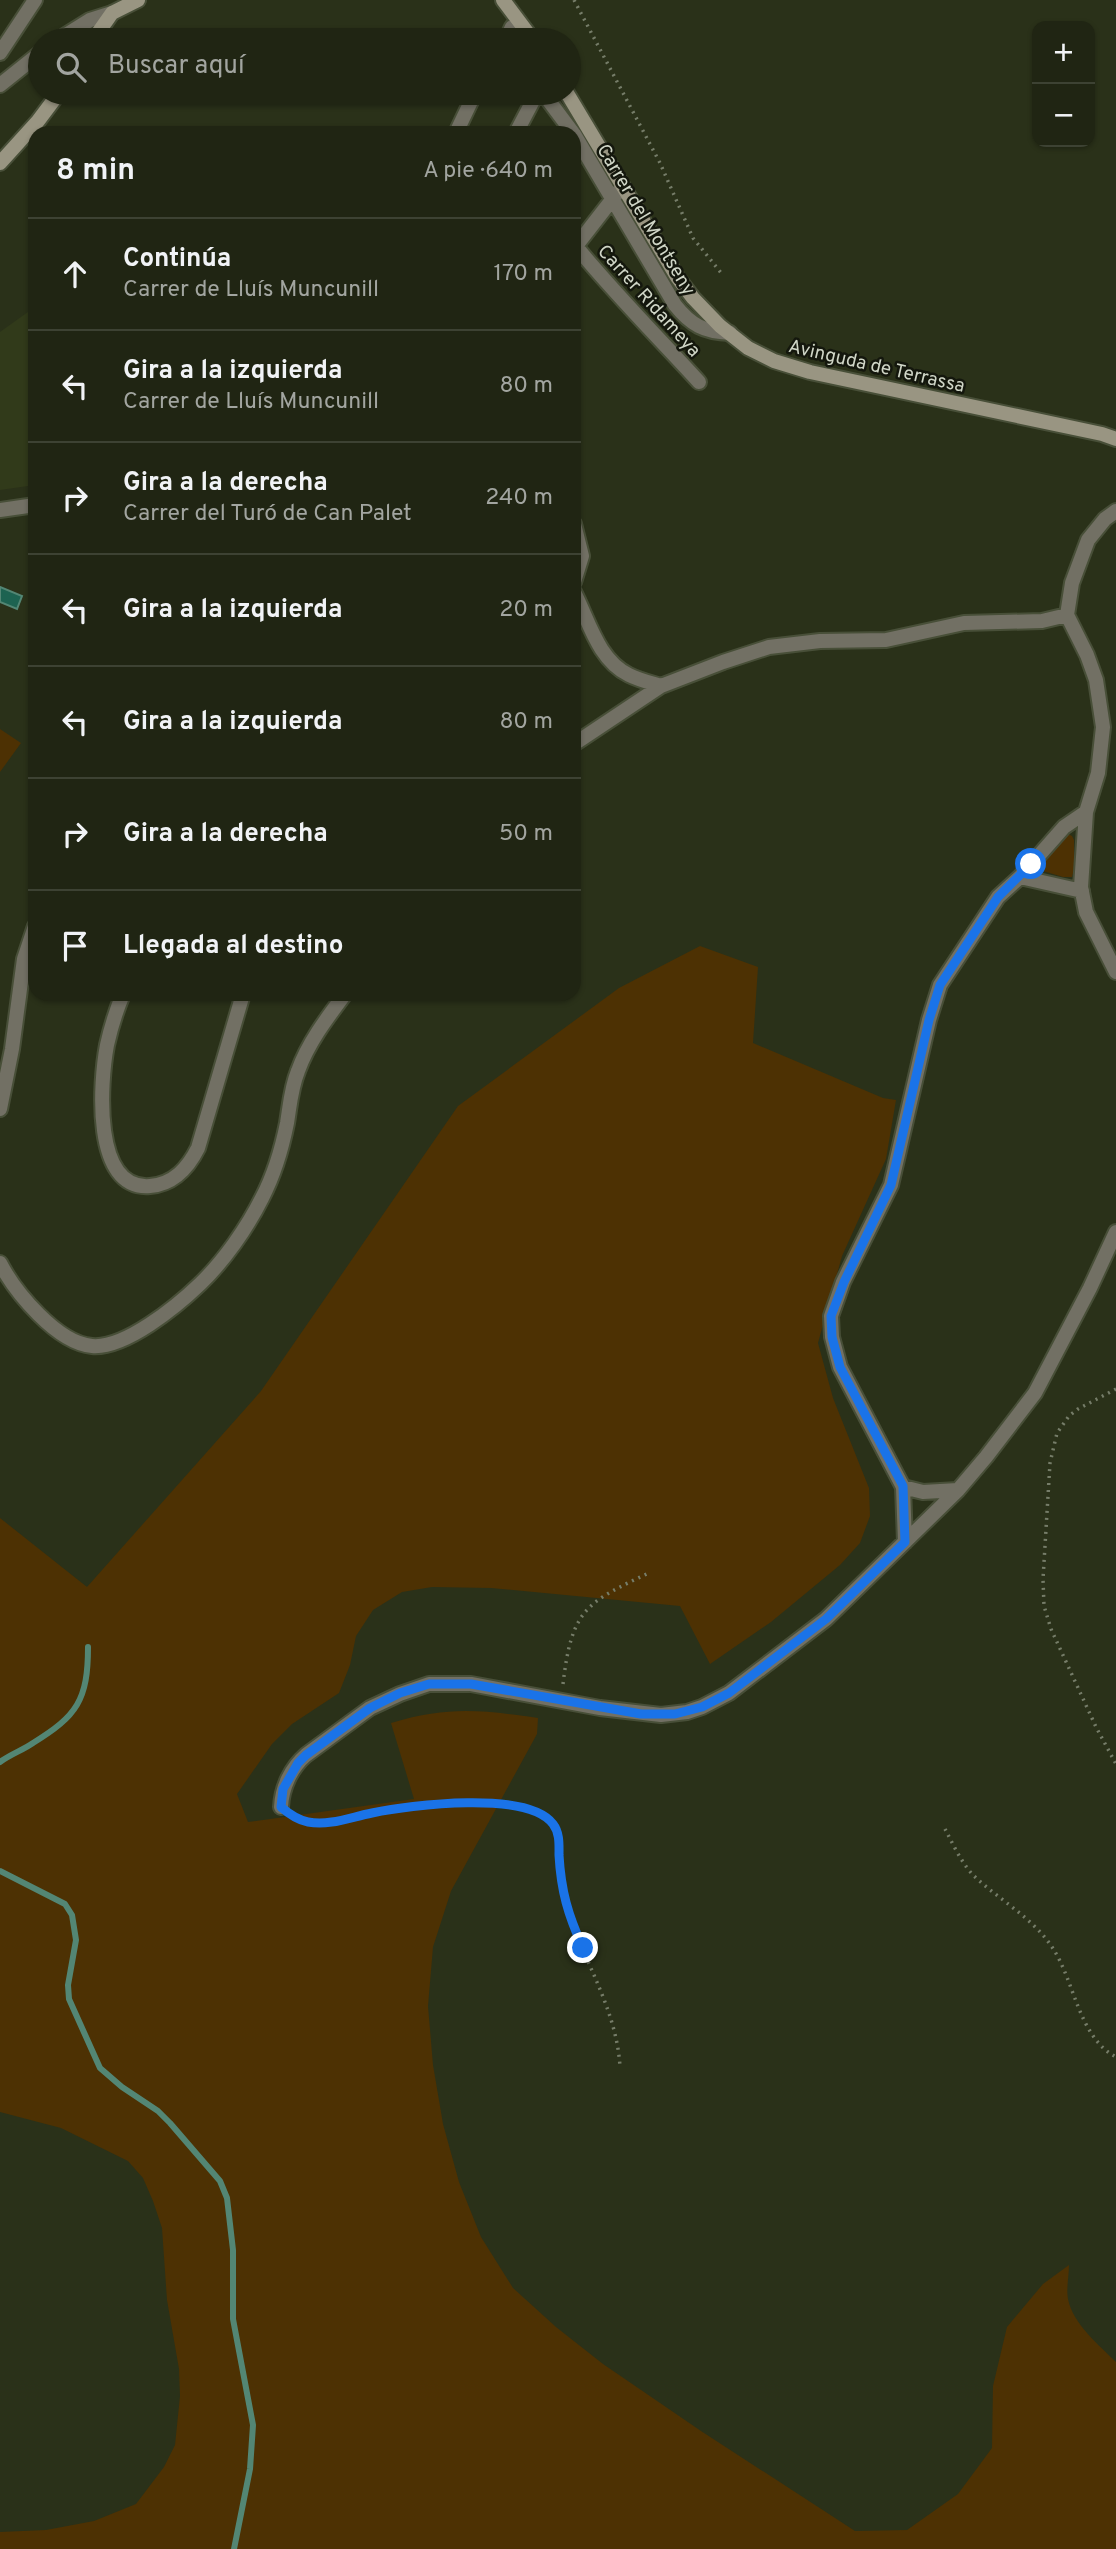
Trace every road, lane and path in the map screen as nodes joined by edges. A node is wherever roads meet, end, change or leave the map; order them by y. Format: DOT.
graph roads {
  1 [pos="35,0"];
  2 [pos="138,0"];
  3 [pos="573,0"];
  4 [pos="508,6"];
  5 [pos="112,13"];
  6 [pos="77,28"];
  7 [pos="101,28"];
  8 [pos="502,28"];
  9 [pos="525,28"];
  10 [pos="0,53"];
  11 [pos="28,63"];
  12 [pos="0,85"];
  13 [pos="50,105"];
  14 [pos="469,105"];
  15 [pos="531,105"];
  16 [pos="552,105"];
  17 [pos="575,105"];
  18 [pos="33,126"];
  19 [pos="459,126"];
  20 [pos="520,126"];
  21 [pos="568,126"];
  22 [pos="28,132"];
  23 [pos="581,146"];
  24 [pos="0,163"];
  25 [pos="623,185"];
  26 [pos="612,198"];
  27 [pos="581,237"];
  28 [pos="581,252"];
  29 [pos="722,274"];
  30 [pos="730,333"];
  31 [pos="699,382"];
  32 [pos="1111,435"];
  33 [pos="28,506"];
  34 [pos="0,510"];
  35 [pos="1116,511"];
  36 [pos="581,608"];
  37 [pos="1066,615"];
  38 [pos="661,686"];
  39 [pos="581,739"];
  40 [pos="1086,812"];
  41 [pos="1020,877"];
  42 [pos="1082,891"];
  43 [pos="28,947"];
  44 [pos="1116,972"];
  45 [pos="119,1001"];
  46 [pos="241,1001"];
  47 [pos="340,1001"];
  48 [pos="0,1109"];
  49 [pos="1116,1232"];
  50 [pos="0,1263"];
  51 [pos="1116,1389"];
  52 [pos="903,1486"];
  53 [pos="958,1490"];
  54 [pos="905,1542"];
  55 [pos="651,1572"];
  56 [pos="562,1701"];
  57 [pos="1116,1764"];
  58 [pos="281,1807"];
  59 [pos="945,1829"];
  60 [pos="1116,2057"];
  61 [pos="620,2067"];
  1 -- 10 [label="street"];
  2 -- 5 [label="street"];
  3 -- 29 [label="path"];
  4 -- 8 [label="street"];
  4 -- 9 [label="street"];
  5 -- 6 [label="street"];
  5 -- 7 [label="street"];
  11 -- 12 [label="street"];
  13 -- 18 [label="street"];
  14 -- 19 [label="street"];
  15 -- 20 [label="street"];
  16 -- 21 [label="street, Carrer del Montseny"];
  17 -- 25 [label="street, Avinguda de Terrassa"];
  22 -- 24 [label="street"];
  23 -- 26 [label="street, Carrer del Montseny"];
  25 -- 26 [label="street"];
  25 -- 30 [label="street, Avinguda de Terrassa"];
  26 -- 27 [label="street"];
  26 -- 30 [label="street, Carrer del Montseny"];
  28 -- 31 [label="street, Carrer Ridameya"];
  30 -- 32 [label="street, Avinguda de Terrassa"];
  33 -- 34 [label="street"];
  35 -- 37 [label="street"];
  36 -- 38 [label="street"];
  37 -- 38 [label="street"];
  37 -- 40 [label="street"];
  38 -- 39 [label="street"];
  40 -- 41 [label="street"];
  40 -- 42 [label="street"];
  41 -- 42 [label="street"];
  41 -- 52 [label="street"];
  42 -- 44 [label="street"];
  43 -- 48 [label="street"];
  45 -- 46 [label="street"];
  47 -- 50 [label="street"];
  49 -- 53 [label="street"];
  51 -- 57 [label="path"];
  52 -- 53 [label="street"];
  52 -- 54 [label="street"];
  53 -- 54 [label="street"];
  54 -- 56 [label="street"];
  55 -- 56 [label="path"];
  56 -- 58 [label="street"];
  58 -- 61 [label="path"];
  59 -- 60 [label="path"];
}
